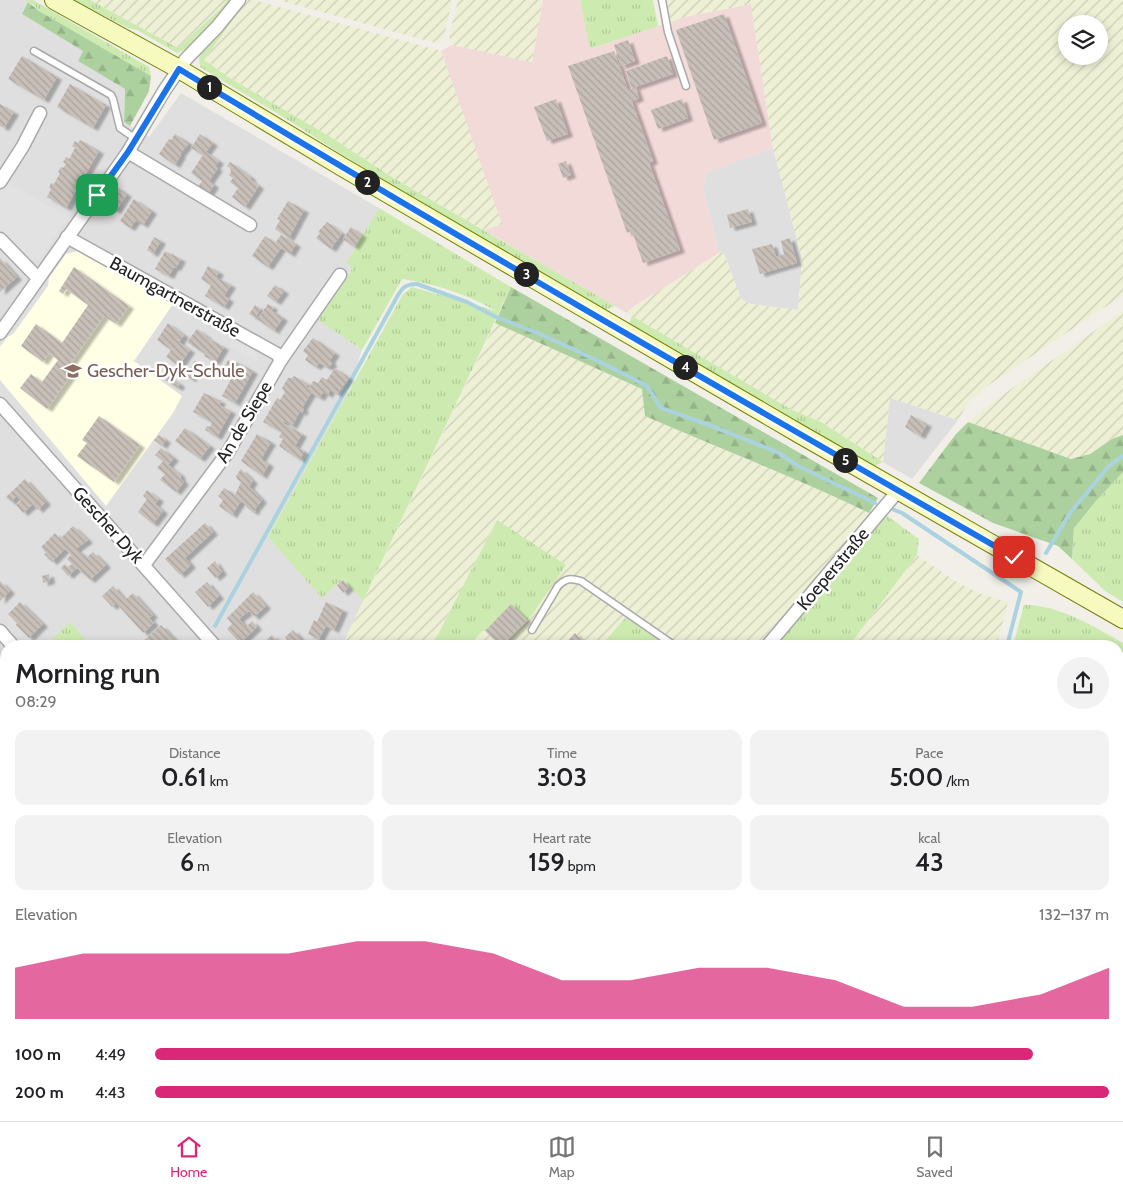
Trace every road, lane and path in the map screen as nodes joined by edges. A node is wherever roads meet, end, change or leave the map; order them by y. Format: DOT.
graph roads {
  1 [pos="54,0"];
  2 [pos="239,0"];
  3 [pos="662,0"];
  4 [pos="34,51"];
  5 [pos="179,69"];
  6 [pos="686,86"];
  7 [pos="40,112"];
  8 [pos="136,139"];
  9 [pos="128,152"];
  10 [pos="0,182"];
  11 [pos="250,225"];
  12 [pos="0,238"];
  13 [pos="67,238"];
  14 [pos="340,276"];
  15 [pos="38,278"];
  16 [pos="0,333"];
  17 [pos="281,360"];
  18 [pos="0,404"];
  19 [pos="898,492"];
  20 [pos="144,565"];
  21 [pos="1123,619"];
  22 [pos="532,630"];
  23 [pos="210,640"];
  24 [pos="666,640"];
  25 [pos="773,640"];
  1 -- 5 [label="main road"];
  2 -- 5 [label="street"];
  3 -- 6 [label="lane"];
  4 -- 8 [label="lane"];
  5 -- 8 [label="street"];
  5 -- 19 [label="main road"];
  7 -- 10 [label="street"];
  8 -- 9 [label="street"];
  9 -- 11 [label="street"];
  9 -- 13 [label="street"];
  12 -- 15 [label="street"];
  13 -- 15 [label="street"];
  13 -- 17 [label="street, Baumgartnerstraße"];
  14 -- 17 [label="street, An de Siepe"];
  15 -- 16 [label="street"];
  17 -- 20 [label="street, An de Siepe"];
  18 -- 20 [label="street, Gescher Dyk"];
  19 -- 21 [label="main road"];
  19 -- 25 [label="street, Koeperstraße"];
  20 -- 23 [label="street, Gescher Dyk"];
  22 -- 24 [label="lane"];
}
